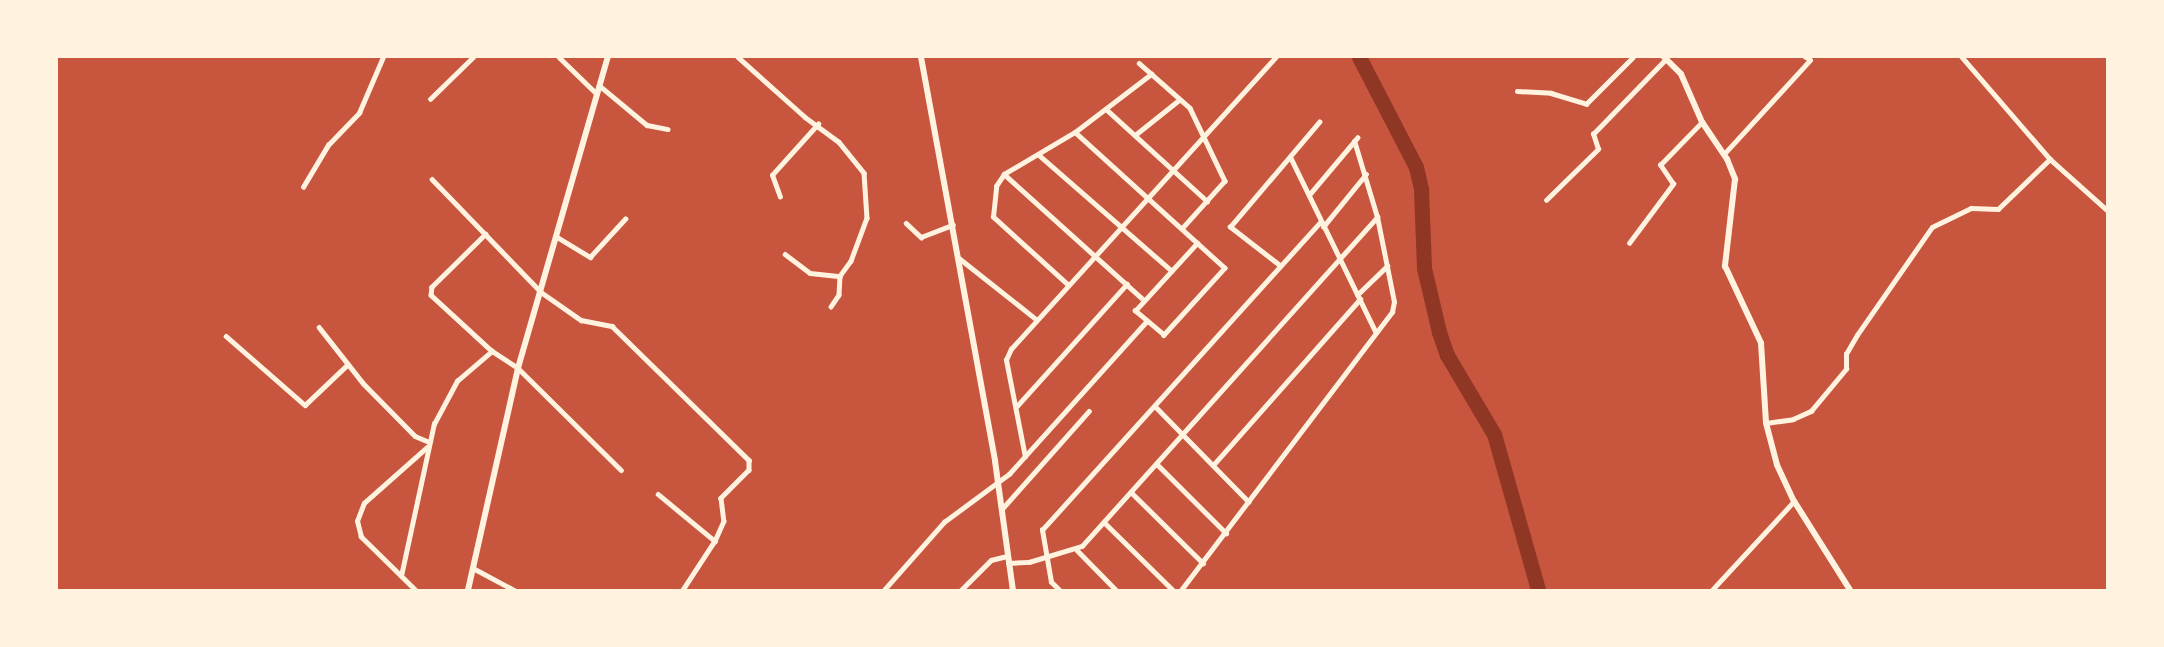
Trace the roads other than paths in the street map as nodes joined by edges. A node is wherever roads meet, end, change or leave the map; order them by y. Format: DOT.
graph roads {
  1 [pos="383,57"];
  2 [pos="473,57"];
  3 [pos="559,57"];
  4 [pos="608,57"];
  5 [pos="738,57"];
  6 [pos="921,57"];
  7 [pos="1276,57"];
  8 [pos="1633,57"];
  9 [pos="1805,57"];
  10 [pos="1962,57"];
  11 [pos="1665,58"];
  12 [pos="1139,63"];
  13 [pos="1151,74"];
  14 [pos="600,86"];
  15 [pos="1517,91"];
  16 [pos="597,94"];
  17 [pos="430,99"];
  18 [pos="1179,100"];
  19 [pos="1106,109"];
  20 [pos="1319,122"];
  21 [pos="1702,122"];
  22 [pos="818,124"];
  23 [pos="668,129"];
  24 [pos="1075,132"];
  25 [pos="1135,135"];
  26 [pos="1204,137"];
  27 [pos="1724,154"];
  28 [pos="1039,155"];
  29 [pos="1291,158"];
  30 [pos="2049,159"];
  31 [pos="1173,167"];
  32 [pos="1004,174"];
  33 [pos="1366,174"];
  34 [pos="432,179"];
  35 [pos="303,187"];
  36 [pos="1309,195"];
  37 [pos="780,197"];
  38 [pos="1146,197"];
  39 [pos="1546,200"];
  40 [pos="1207,201"];
  41 [pos="2107,210"];
  42 [pos="1377,217"];
  43 [pos="625,219"];
  44 [pos="906,223"];
  45 [pos="1322,224"];
  46 [pos="952,225"];
  47 [pos="1120,227"];
  48 [pos="1182,229"];
  49 [pos="486,234"];
  50 [pos="557,237"];
  51 [pos="1197,243"];
  52 [pos="1629,243"];
  53 [pos="785,254"];
  54 [pos="1094,256"];
  55 [pos="959,258"];
  56 [pos="1340,261"];
  57 [pos="1279,265"];
  58 [pos="1388,266"];
  59 [pos="1172,271"];
  60 [pos="840,276"];
  61 [pos="1126,284"];
  62 [pos="1068,285"];
  63 [pos="541,292"];
  64 [pos="1358,297"];
  65 [pos="1144,300"];
  66 [pos="831,307"];
  67 [pos="1036,319"];
  68 [pos="1147,321"];
  69 [pos="319,327"];
  70 [pos="1376,332"];
  71 [pos="226,336"];
  72 [pos="492,351"];
  73 [pos="347,365"];
  74 [pos="518,368"];
  75 [pos="1017,406"];
  76 [pos="1155,406"];
  77 [pos="1089,411"];
  78 [pos="1766,423"];
  79 [pos="1183,434"];
  80 [pos="428,444"];
  81 [pos="1025,457"];
  82 [pos="1157,464"];
  83 [pos="1215,464"];
  84 [pos="621,470"];
  85 [pos="998,484"];
  86 [pos="1132,493"];
  87 [pos="658,494"];
  88 [pos="1794,501"];
  89 [pos="1249,502"];
  90 [pos="1001,510"];
  91 [pos="1105,523"];
  92 [pos="1226,533"];
  93 [pos="715,541"];
  94 [pos="1077,550"];
  95 [pos="1047,558"];
  96 [pos="1008,559"];
  97 [pos="1203,563"];
  98 [pos="473,568"];
  99 [pos="401,576"];
  100 [pos="415,590"];
  101 [pos="468,590"];
  102 [pos="514,590"];
  103 [pos="682,590"];
  104 [pos="884,590"];
  105 [pos="961,590"];
  106 [pos="1013,590"];
  107 [pos="1059,590"];
  108 [pos="1116,590"];
  109 [pos="1173,590"];
  110 [pos="1181,590"];
  111 [pos="1712,590"];
  112 [pos="1850,590"];
  1 -- 35 [label="street"];
  2 -- 17 [label="street"];
  3 -- 16 [label="street"];
  4 -- 14 [label="street"];
  5 -- 22 [label="street"];
  6 -- 46 [label="street"];
  7 -- 26 [label="street"];
  8 -- 15 [label="street"];
  9 -- 27 [label="street"];
  10 -- 30 [label="street"];
  11 -- 21 [label="street"];
  11 -- 39 [label="street"];
  12 -- 13 [label="street"];
  13 -- 18 [label="street"];
  13 -- 19 [label="street"];
  14 -- 16 [label="street"];
  14 -- 23 [label="street"];
  16 -- 50 [label="street"];
  18 -- 25 [label="street"];
  18 -- 26 [label="street"];
  19 -- 24 [label="street"];
  19 -- 25 [label="street"];
  20 -- 29 [label="street"];
  21 -- 27 [label="street"];
  21 -- 52 [label="street"];
  22 -- 37 [label="street"];
  22 -- 60 [label="street"];
  24 -- 28 [label="street"];
  24 -- 38 [label="street"];
  25 -- 31 [label="street"];
  26 -- 31 [label="street"];
  26 -- 40 [label="street"];
  27 -- 78 [label="street"];
  28 -- 32 [label="street"];
  28 -- 47 [label="street"];
  29 -- 36 [label="street"];
  29 -- 57 [label="street"];
  30 -- 41 [label="street"];
  30 -- 78 [label="street"];
  31 -- 38 [label="street"];
  31 -- 40 [label="street"];
  32 -- 54 [label="street"];
  32 -- 62 [label="street"];
  33 -- 36 [label="street"];
  33 -- 42 [label="street"];
  33 -- 45 [label="street"];
  34 -- 49 [label="street"];
  36 -- 45 [label="street"];
  38 -- 47 [label="street"];
  38 -- 48 [label="street"];
  40 -- 48 [label="street"];
  42 -- 56 [label="street"];
  42 -- 58 [label="street"];
  43 -- 50 [label="street"];
  44 -- 46 [label="street"];
  45 -- 56 [label="street"];
  45 -- 57 [label="street"];
  46 -- 55 [label="street"];
  47 -- 54 [label="street"];
  47 -- 59 [label="street"];
  48 -- 51 [label="street"];
  49 -- 63 [label="street"];
  49 -- 72 [label="street"];
  50 -- 63 [label="street"];
  51 -- 59 [label="street"];
  51 -- 68 [label="street"];
  53 -- 60 [label="street"];
  54 -- 61 [label="street"];
  54 -- 62 [label="street"];
  55 -- 67 [label="street"];
  55 -- 85 [label="street"];
  56 -- 64 [label="street"];
  56 -- 79 [label="street"];
  57 -- 76 [label="street"];
  58 -- 64 [label="street"];
  58 -- 70 [label="street"];
  59 -- 65 [label="street"];
  60 -- 66 [label="street"];
  61 -- 65 [label="street"];
  61 -- 75 [label="street"];
  62 -- 67 [label="street"];
  63 -- 74 [label="street"];
  63 -- 93 [label="street"];
  64 -- 70 [label="street"];
  64 -- 83 [label="street"];
  65 -- 68 [label="street"];
  67 -- 75 [label="street"];
  68 -- 81 [label="street"];
  69 -- 73 [label="street"];
  70 -- 89 [label="street"];
  71 -- 73 [label="street"];
  72 -- 74 [label="street"];
  72 -- 80 [label="street"];
  73 -- 80 [label="street"];
  74 -- 84 [label="street"];
  74 -- 98 [label="street"];
  75 -- 81 [label="street"];
  76 -- 79 [label="street"];
  76 -- 95 [label="street"];
  77 -- 90 [label="street"];
  78 -- 88 [label="street"];
  79 -- 82 [label="street"];
  79 -- 83 [label="street"];
  80 -- 99 [label="street"];
  80 -- 99 [label="street"];
  81 -- 85 [label="street"];
  82 -- 86 [label="street"];
  82 -- 92 [label="street"];
  83 -- 89 [label="street"];
  85 -- 90 [label="street"];
  85 -- 104 [label="street"];
  86 -- 91 [label="street"];
  86 -- 97 [label="street"];
  87 -- 93 [label="street"];
  88 -- 111 [label="street"];
  88 -- 112 [label="street"];
  89 -- 92 [label="street"];
  90 -- 96 [label="street"];
  91 -- 94 [label="street"];
  91 -- 109 [label="street"];
  92 -- 97 [label="street"];
  93 -- 103 [label="street"];
  94 -- 95 [label="street"];
  94 -- 108 [label="street"];
  95 -- 96 [label="street"];
  95 -- 107 [label="street"];
  96 -- 105 [label="street"];
  96 -- 106 [label="street"];
  97 -- 110 [label="street"];
  98 -- 101 [label="street"];
  98 -- 102 [label="street"];
  99 -- 100 [label="street"];
}
